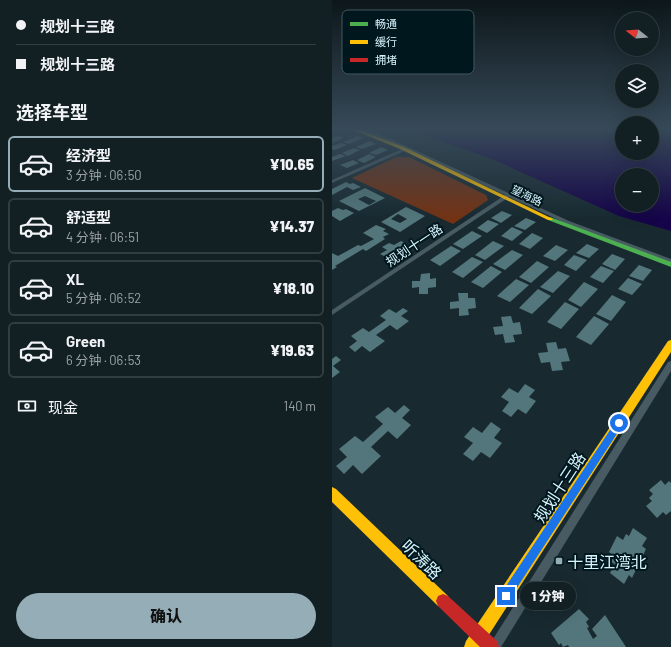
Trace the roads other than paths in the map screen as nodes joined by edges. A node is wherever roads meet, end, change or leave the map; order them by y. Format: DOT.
graph roads {
  1 [pos="381,159"];
  2 [pos="429,159"];
  3 [pos="332,182"];
  4 [pos="507,196"];
  5 [pos="671,261"];
  6 [pos="671,265"];
  7 [pos="332,313"];
  8 [pos="671,344"];
  9 [pos="671,364"];
  10 [pos="332,493"];
  11 [pos="480,636"];
  12 [pos="472,647"];
  13 [pos="492,647"];
  1 -- 3 [label="street"];
  2 -- 4 [label="street, 望海路"];
  4 -- 5 [label="street, 望海路"];
  4 -- 6 [label="street, 望海路"];
  4 -- 7 [label="street, 规划十一路"];
  8 -- 11 [label="street, 规划十三路"];
  9 -- 13 [label="street, 规划十三路"];
  10 -- 11 [label="street, 听涛路"];
  11 -- 12 [label="street, 规划十三路"];
  11 -- 13 [label="street, 听涛路"];
}
